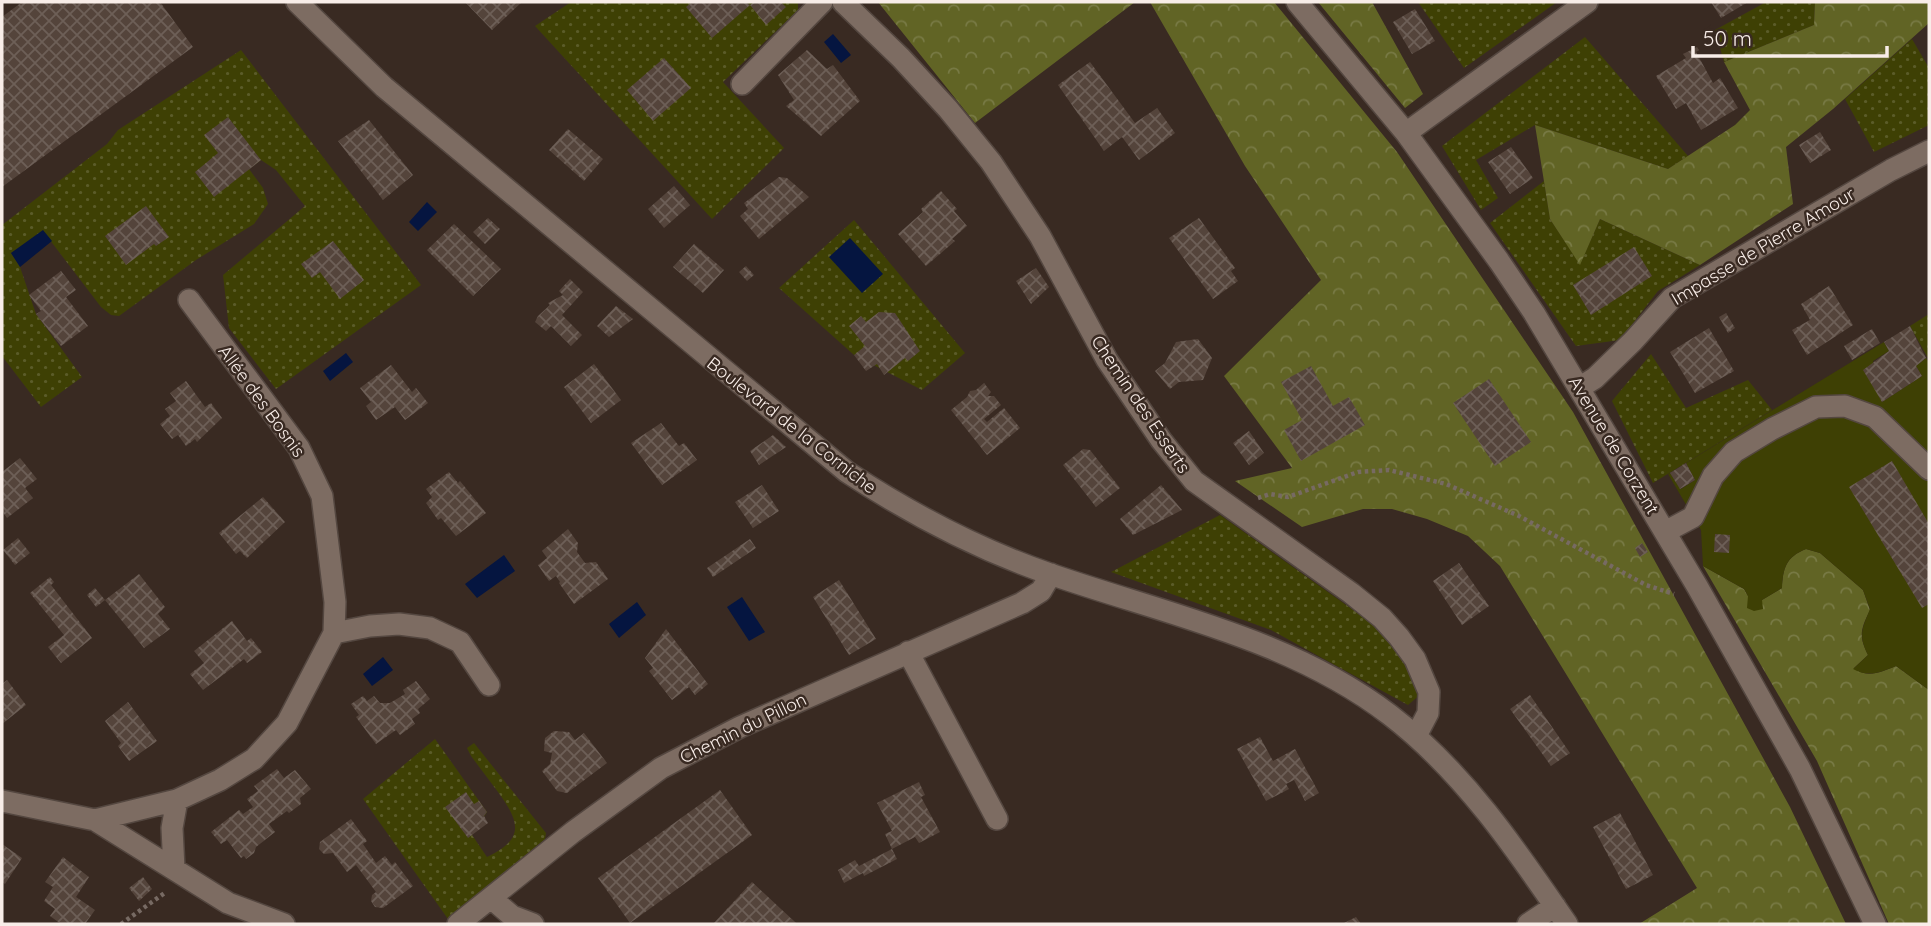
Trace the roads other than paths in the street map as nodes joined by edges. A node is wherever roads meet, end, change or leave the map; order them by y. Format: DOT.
graph roads {
  1 [pos="298,2"];
  2 [pos="822,2"];
  3 [pos="843,2"];
  4 [pos="1297,2"];
  5 [pos="1587,2"];
  6 [pos="741,84"];
  7 [pos="1406,133"];
  8 [pos="1929,151"];
  9 [pos="189,299"];
  10 [pos="1579,388"];
  11 [pos="1929,469"];
  12 [pos="1665,532"];
  13 [pos="1051,574"];
  14 [pos="334,633"];
  15 [pos="908,652"];
  16 [pos="489,685"];
  17 [pos="1416,736"];
  18 [pos="177,800"];
  19 [pos="2,801"];
  20 [pos="996,819"];
  21 [pos="95,820"];
  22 [pos="174,869"];
  23 [pos="491,898"];
  24 [pos="1555,906"];
  25 [pos="284,924"];
  26 [pos="458,924"];
  27 [pos="533,924"];
  28 [pos="1528,924"];
  29 [pos="1567,924"];
  30 [pos="1875,924"];
  1 -- 13 [label="street, Boulevard de la Corniche"];
  2 -- 6 [label="street"];
  3 -- 17 [label="street, Chemin des Esserts"];
  4 -- 7 [label="street, Avenue de Corzent"];
  5 -- 7 [label="street"];
  7 -- 10 [label="street, Avenue de Corzent"];
  8 -- 10 [label="street, Impasse de Pierre Amour"];
  9 -- 14 [label="street, Allée des Bosnis"];
  10 -- 12 [label="street, Avenue de Corzent"];
  11 -- 12 [label="street"];
  12 -- 30 [label="street, Avenue de Corzent"];
  13 -- 15 [label="street, Chemin du Pillon"];
  13 -- 17 [label="street, Boulevard de la Corniche"];
  14 -- 16 [label="street"];
  14 -- 18 [label="street, Allée des Bosnis"];
  15 -- 20 [label="street"];
  15 -- 23 [label="street, Chemin du Pillon"];
  17 -- 24 [label="street, Boulevard de la Corniche"];
  18 -- 21 [label="street, Allée des Bosnis"];
  18 -- 22 [label="street"];
  19 -- 21 [label="street, Allée des Bosnis"];
  21 -- 22 [label="street, Allée des Bosnis"];
  22 -- 25 [label="street, Allée des Bosnis"];
  23 -- 26 [label="street, Chemin du Pillon"];
  23 -- 27 [label="street"];
  24 -- 28 [label="street"];
  24 -- 29 [label="street, Boulevard de la Corniche"];
}
